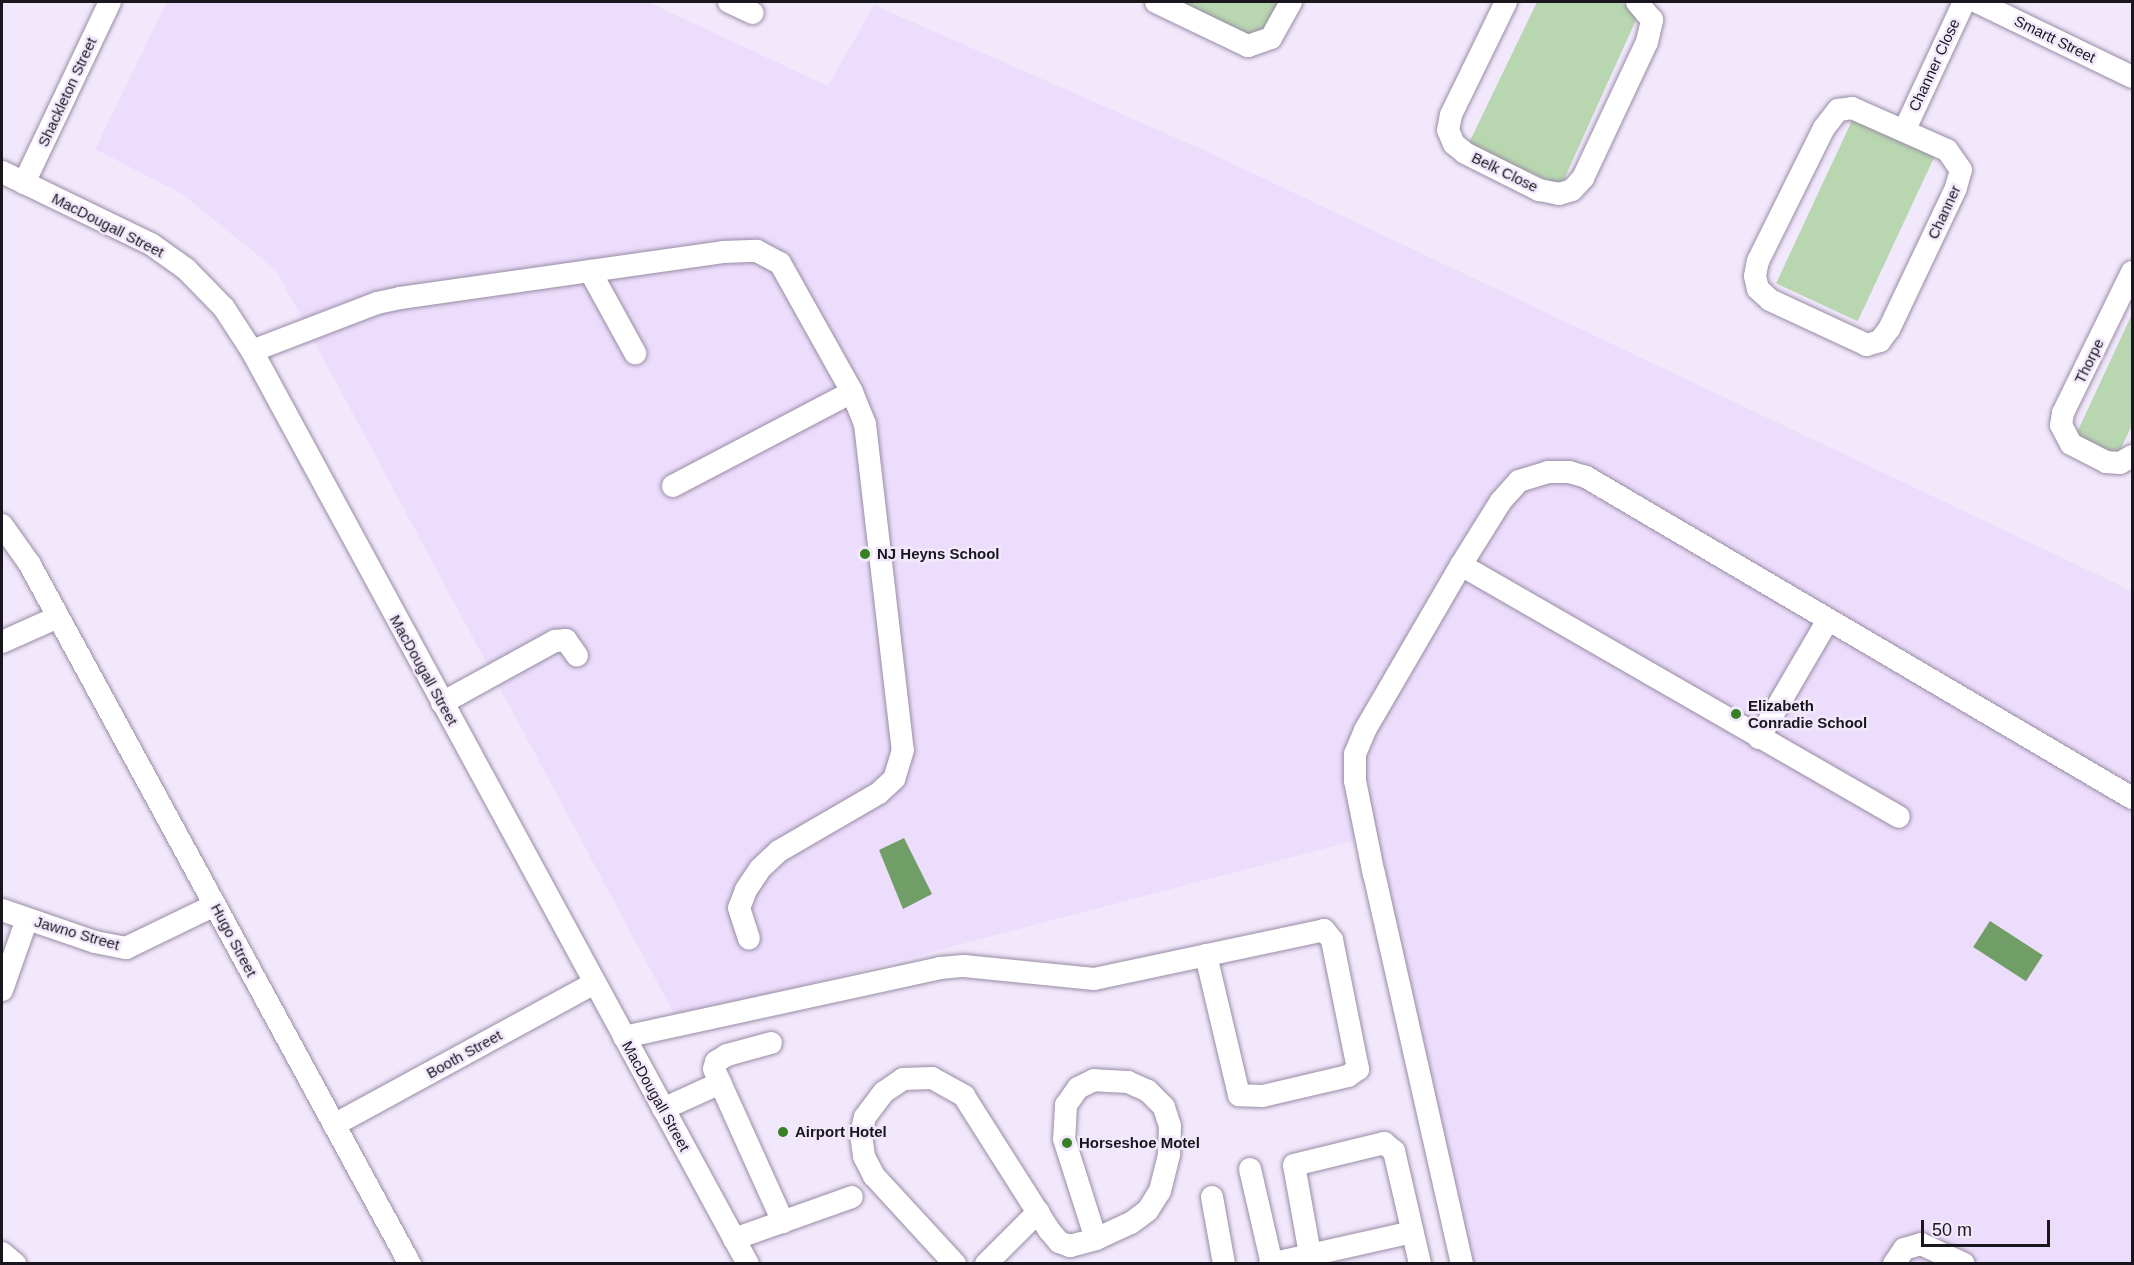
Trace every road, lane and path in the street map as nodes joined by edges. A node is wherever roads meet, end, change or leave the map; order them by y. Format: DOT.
graph roads {
  1 [pos="110,2"];
  2 [pos="729,2"];
  3 [pos="1156,2"];
  4 [pos="1291,2"];
  5 [pos="1506,2"];
  6 [pos="1637,2"];
  7 [pos="1964,2"];
  8 [pos="1977,2"];
  9 [pos="753,13"];
  10 [pos="2133,77"];
  11 [pos="1905,129"];
  12 [pos="2,172"];
  13 [pos="24,183"];
  14 [pos="590,271"];
  15 [pos="2133,272"];
  16 [pos="252,351"];
  17 [pos="635,353"];
  18 [pos="852,392"];
  19 [pos="2133,456"];
  20 [pos="673,486"];
  21 [pos="2,525"];
  22 [pos="1461,565"];
  23 [pos="58,617"];
  24 [pos="1828,620"];
  25 [pos="2,642"];
  26 [pos="577,656"];
  27 [pos="442,703"];
  28 [pos="1759,738"];
  29 [pos="2133,798"];
  30 [pos="1899,817"];
  31 [pos="215,905"];
  32 [pos="2,910"];
  33 [pos="27,919"];
  34 [pos="749,938"];
  35 [pos="1206,955"];
  36 [pos="594,982"];
  37 [pos="2,990"];
  38 [pos="624,1037"];
  39 [pos="771,1043"];
  40 [pos="720,1083"];
  41 [pos="663,1109"];
  42 [pos="334,1125"];
  43 [pos="1250,1169"];
  44 [pos="852,1197"];
  45 [pos="1212,1197"];
  46 [pos="1038,1212"];
  47 [pos="783,1222"];
  48 [pos="1412,1232"];
  49 [pos="734,1239"];
  50 [pos="1096,1239"];
  51 [pos="2,1253"];
  52 [pos="1310,1254"];
  53 [pos="15,1263"];
  54 [pos="410,1263"];
  55 [pos="748,1263"];
  56 [pos="956,1263"];
  57 [pos="986,1263"];
  58 [pos="1224,1263"];
  59 [pos="1271,1263"];
  60 [pos="1420,1263"];
  61 [pos="1462,1263"];
  62 [pos="1894,1263"];
  63 [pos="1964,1263"];
  1 -- 13 [label="street, Shackleton Street"];
  2 -- 9 [label="street"];
  3 -- 4 [label="street"];
  5 -- 6 [label="street, Belk Close"];
  7 -- 11 [label="street, Channer Close"];
  8 -- 10 [label="street, Smartt Street"];
  11 -- 11 [label="street, Channer"];
  12 -- 13 [label="street, MacDougall Street"];
  13 -- 16 [label="street, MacDougall Street"];
  14 -- 16 [label="street"];
  14 -- 17 [label="street"];
  14 -- 18 [label="street"];
  15 -- 19 [label="street, Thorpe"];
  16 -- 27 [label="street, MacDougall Street"];
  18 -- 20 [label="street"];
  18 -- 34 [label="street"];
  21 -- 23 [label="street, Hugo Street"];
  22 -- 24 [label="street"];
  22 -- 28 [label="street"];
  22 -- 61 [label="street"];
  23 -- 25 [label="street"];
  23 -- 31 [label="street, Hugo Street"];
  24 -- 28 [label="street"];
  24 -- 29 [label="street"];
  26 -- 27 [label="street"];
  27 -- 36 [label="street, MacDougall Street"];
  28 -- 30 [label="street"];
  31 -- 33 [label="street, Jawno Street"];
  31 -- 42 [label="street, Hugo Street"];
  32 -- 33 [label="street, Jawno Street"];
  33 -- 37 [label="street"];
  35 -- 35 [label="street"];
  35 -- 38 [label="street"];
  36 -- 38 [label="street, MacDougall Street"];
  36 -- 42 [label="street, Booth Street"];
  38 -- 41 [label="street, MacDougall Street"];
  39 -- 40 [label="street"];
  40 -- 41 [label="street"];
  40 -- 47 [label="street"];
  41 -- 49 [label="street, MacDougall Street"];
  42 -- 54 [label="street, Hugo Street"];
  43 -- 59 [label="street"];
  44 -- 47 [label="street"];
  45 -- 58 [label="street"];
  46 -- 50 [label="street"];
  46 -- 56 [label="street"];
  46 -- 57 [label="street"];
  47 -- 49 [label="street"];
  48 -- 52 [label="street"];
  48 -- 52 [label="street"];
  48 -- 60 [label="street"];
  49 -- 55 [label="street, MacDougall Street"];
  50 -- 50 [label="street"];
  51 -- 53 [label="street"];
  52 -- 59 [label="street"];
  62 -- 63 [label="street"];
}
